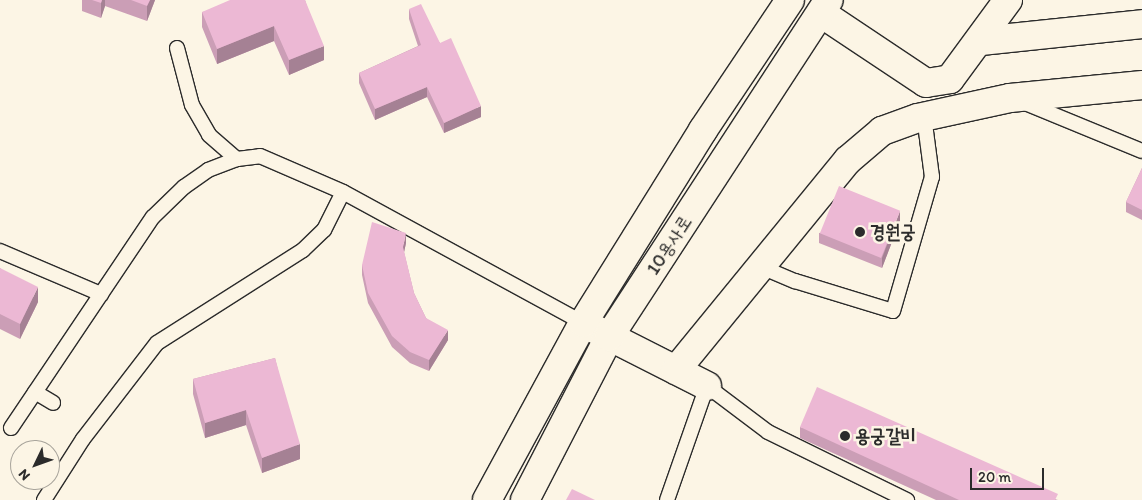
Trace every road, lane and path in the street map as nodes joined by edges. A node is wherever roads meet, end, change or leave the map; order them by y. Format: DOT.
graph roads {
  1 [pos="790,0"];
  2 [pos="1008,0"];
  3 [pos="825,6"];
  4 [pos="1142,24"];
  5 [pos="981,41"];
  6 [pos="177,48"];
  7 [pos="1142,85"];
  8 [pos="1010,98"];
  9 [pos="924,116"];
  10 [pos="1142,151"];
  11 [pos="237,159"];
  12 [pos="343,192"];
  13 [pos="0,251"];
  14 [pos="759,266"];
  15 [pos="101,294"];
  16 [pos="583,323"];
  17 [pos="609,337"];
  18 [pos="676,370"];
  19 [pos="707,386"];
  20 [pos="35,392"];
  21 [pos="53,402"];
  22 [pos="11,428"];
  23 [pos="44,500"];
  24 [pos="487,500"];
  25 [pos="525,500"];
  26 [pos="667,500"];
  27 [pos="907,500"];
  1 -- 16 [label="street, 10용사로"];
  2 -- 5 [label="street"];
  3 -- 5 [label="street"];
  3 -- 17 [label="street, 10용사로"];
  4 -- 5 [label="street"];
  6 -- 11 [label="lane"];
  7 -- 8 [label="street"];
  8 -- 9 [label="street"];
  8 -- 10 [label="lane"];
  9 -- 14 [label="street"];
  9 -- 14 [label="lane"];
  11 -- 12 [label="lane"];
  11 -- 15 [label="lane"];
  12 -- 16 [label="lane"];
  12 -- 23 [label="lane"];
  13 -- 15 [label="lane"];
  14 -- 18 [label="street"];
  15 -- 20 [label="lane"];
  16 -- 17 [label="street"];
  16 -- 24 [label="street, 10용사로"];
  17 -- 18 [label="street"];
  17 -- 25 [label="street, 10용사로"];
  18 -- 19 [label="street"];
  19 -- 26 [label="lane"];
  19 -- 27 [label="lane"];
  20 -- 21 [label="lane"];
  20 -- 22 [label="lane"];
}
